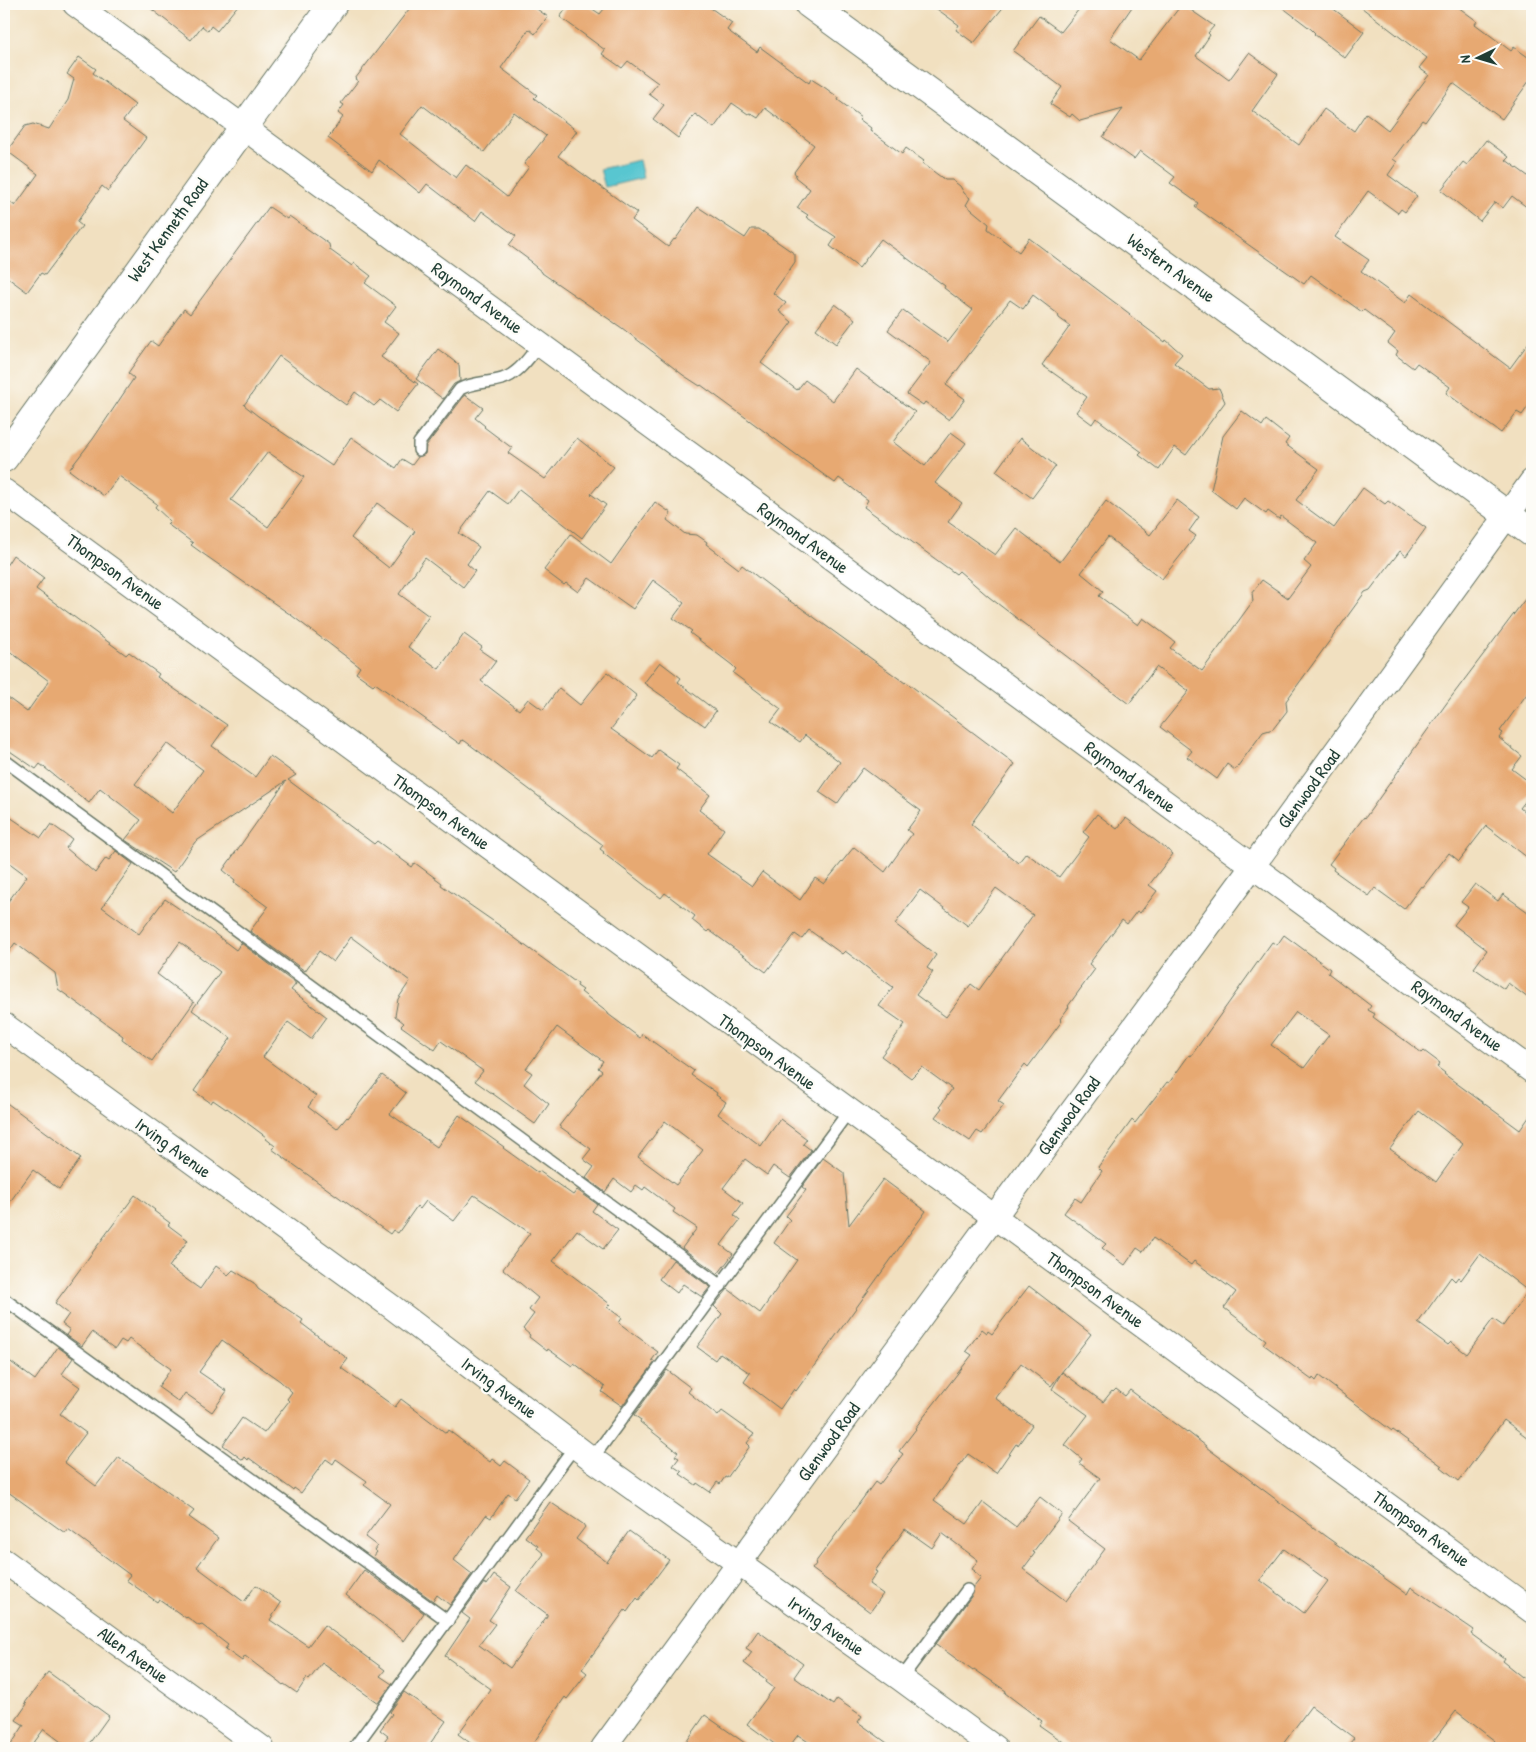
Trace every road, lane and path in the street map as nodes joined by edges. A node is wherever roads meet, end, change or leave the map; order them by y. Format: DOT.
graph roads {
  1 [pos="75,4"];
  2 [pos="333,4"];
  3 [pos="810,4"];
  4 [pos="243,127"];
  5 [pos="540,344"];
  6 [pos="419,450"];
  7 [pos="4,458"];
  8 [pos="1532,481"];
  9 [pos="4,491"];
  10 [pos="1508,515"];
  11 [pos="1532,533"];
  12 [pos="4,760"];
  13 [pos="1252,867"];
  14 [pos="4,1026"];
  15 [pos="1532,1071"];
  16 [pos="848,1111"];
  17 [pos="995,1216"];
  18 [pos="721,1286"];
  19 [pos="4,1299"];
  20 [pos="584,1453"];
  21 [pos="4,1561"];
  22 [pos="740,1565"];
  23 [pos="967,1590"];
  24 [pos="1532,1611"];
  25 [pos="448,1620"];
  26 [pos="901,1679"];
  27 [pos="262,1748"];
  28 [pos="354,1748"];
  29 [pos="603,1748"];
  30 [pos="996,1748"];
  1 -- 4 [label="street, Raymond Avenue"];
  2 -- 4 [label="street, West Kenneth Road"];
  3 -- 10 [label="street, Western Avenue"];
  4 -- 5 [label="street, Raymond Avenue"];
  4 -- 7 [label="street, West Kenneth Road"];
  5 -- 6 [label="lane"];
  5 -- 13 [label="street, Raymond Avenue"];
  8 -- 10 [label="street, Glenwood Road"];
  9 -- 16 [label="street, Thompson Avenue"];
  10 -- 11 [label="street, Western Avenue"];
  10 -- 13 [label="street, Glenwood Road"];
  12 -- 18 [label="lane"];
  13 -- 15 [label="street, Raymond Avenue"];
  13 -- 17 [label="street, Glenwood Road"];
  14 -- 20 [label="street, Irving Avenue"];
  16 -- 17 [label="street, Thompson Avenue"];
  16 -- 18 [label="lane"];
  17 -- 22 [label="street, Glenwood Road"];
  17 -- 24 [label="street, Thompson Avenue"];
  18 -- 20 [label="lane"];
  19 -- 25 [label="lane"];
  20 -- 22 [label="street, Irving Avenue"];
  20 -- 25 [label="lane"];
  21 -- 27 [label="street, Allen Avenue"];
  22 -- 26 [label="street, Irving Avenue"];
  22 -- 29 [label="street, Glenwood Road"];
  23 -- 26 [label="lane"];
  25 -- 28 [label="lane"];
  26 -- 30 [label="street, Irving Avenue"];
}
